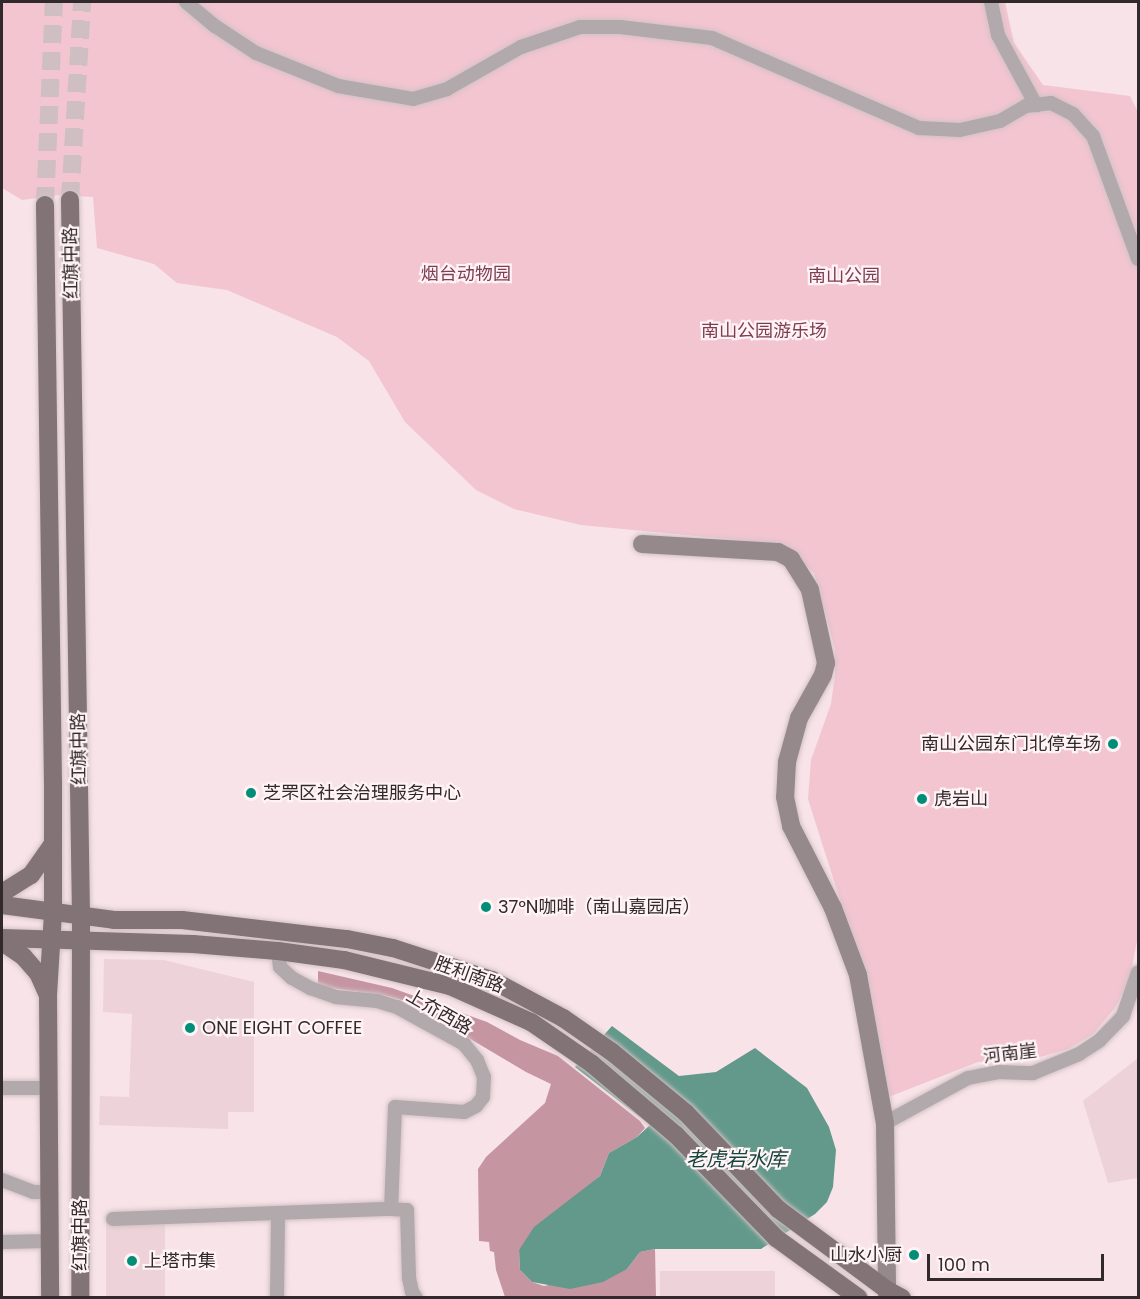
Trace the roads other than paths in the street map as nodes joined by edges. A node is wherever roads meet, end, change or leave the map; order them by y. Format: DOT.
graph roads {
  1 [pos="186,2"];
  2 [pos="990,2"];
  3 [pos="1036,105"];
  4 [pos="70,200"];
  5 [pos="45,205"];
  6 [pos="1138,259"];
  7 [pos="642,544"];
  8 [pos="53,844"];
  9 [pos="2,893"];
  10 [pos="2,905"];
  11 [pos="52,913"];
  12 [pos="81,914"];
  13 [pos="2,940"];
  14 [pos="49,941"];
  15 [pos="81,941"];
  16 [pos="278,951"];
  17 [pos="1138,972"];
  18 [pos="48,994"];
  19 [pos="2,1088"];
  20 [pos="49,1088"];
  21 [pos="885,1123"];
  22 [pos="2,1180"];
  23 [pos="49,1192"];
  24 [pos="392,1209"];
  25 [pos="278,1213"];
  26 [pos="113,1219"];
  27 [pos="50,1241"];
  28 [pos="2,1242"];
  29 [pos="887,1291"];
  30 [pos="50,1298"];
  31 [pos="80,1298"];
  32 [pos="277,1298"];
  33 [pos="416,1298"];
  34 [pos="859,1298"];
  1 -- 3 [label="street"];
  2 -- 3 [label="street"];
  3 -- 6 [label="street"];
  4 -- 12 [label="main road, 红旗中路"];
  5 -- 8 [label="main road, 红旗中路"];
  7 -- 21 [label="street"];
  8 -- 9 [label="main road"];
  8 -- 11 [label="main road, 红旗中路"];
  10 -- 11 [label="main road, 胜利南路"];
  11 -- 12 [label="main road, 胜利南路"];
  11 -- 14 [label="main road, 红旗中路"];
  12 -- 15 [label="main road, 红旗中路"];
  12 -- 29 [label="main road, 胜利南路"];
  13 -- 14 [label="main road, 胜利南路"];
  13 -- 18 [label="main road"];
  14 -- 15 [label="main road, 胜利南路"];
  14 -- 18 [label="main road, 红旗中路"];
  15 -- 16 [label="main road, 胜利南路"];
  15 -- 31 [label="main road, 红旗中路"];
  16 -- 24 [label="street, 上夼西路"];
  16 -- 34 [label="main road, 胜利南路"];
  17 -- 21 [label="street, 河南崖"];
  18 -- 20 [label="main road, 红旗中路"];
  19 -- 20 [label="street"];
  20 -- 23 [label="main road, 红旗中路"];
  21 -- 29 [label="street"];
  22 -- 23 [label="street"];
  23 -- 27 [label="main road, 红旗中路"];
  24 -- 25 [label="street"];
  24 -- 33 [label="street"];
  25 -- 26 [label="street"];
  25 -- 32 [label="street"];
  27 -- 28 [label="street"];
  27 -- 30 [label="main road, 红旗中路"];
}
